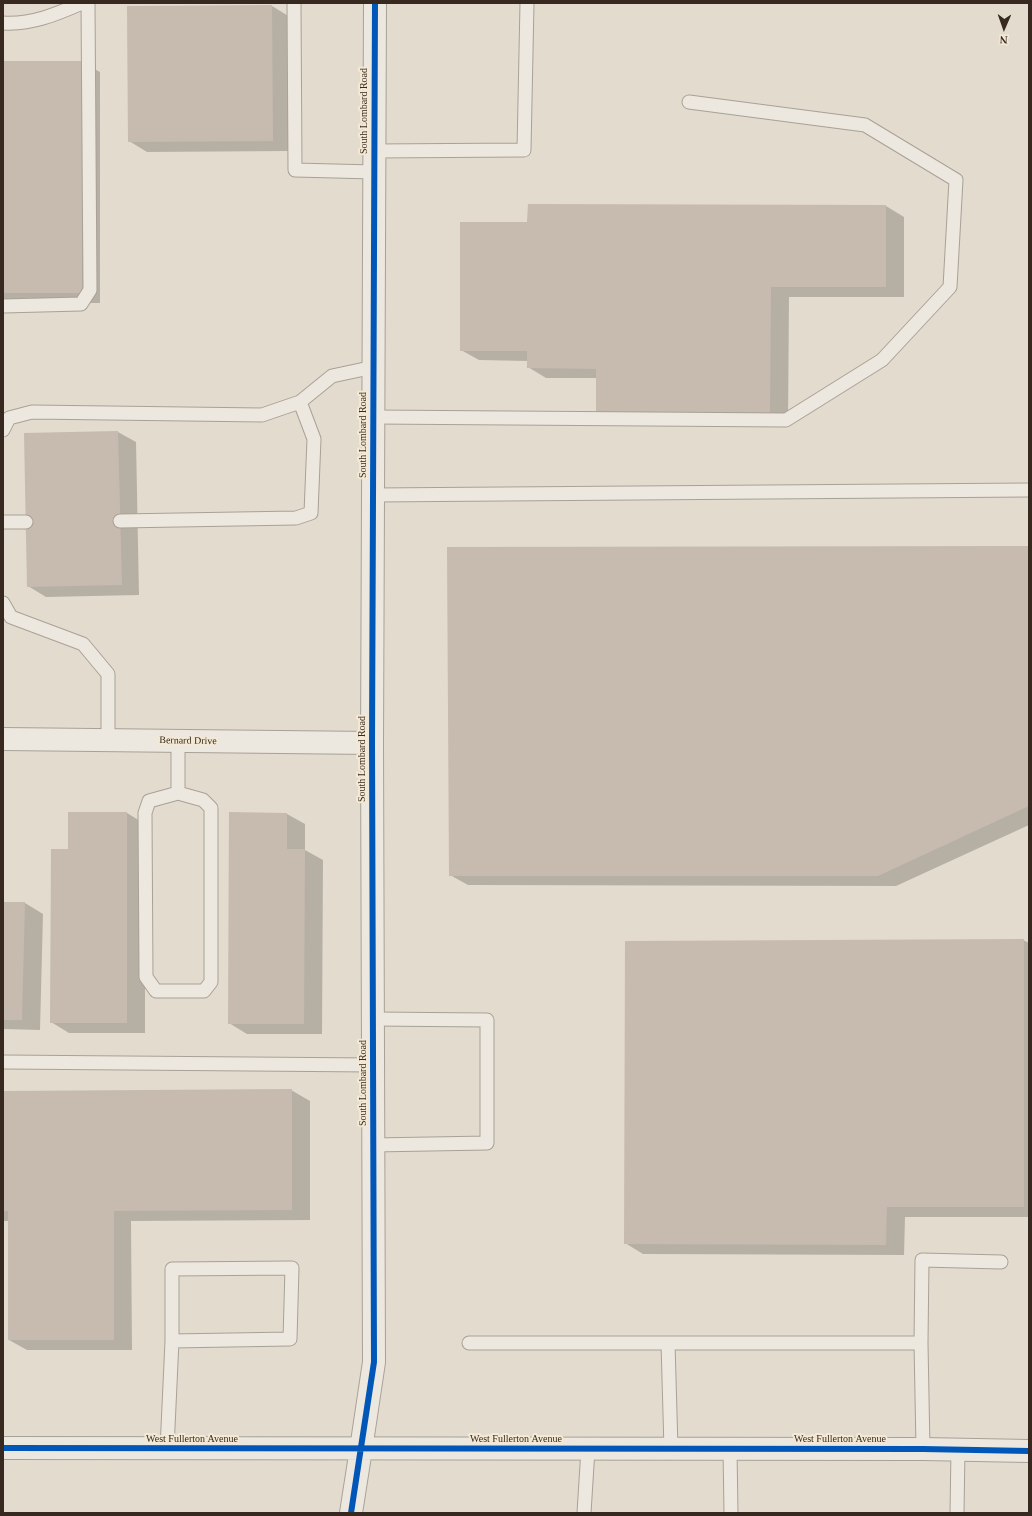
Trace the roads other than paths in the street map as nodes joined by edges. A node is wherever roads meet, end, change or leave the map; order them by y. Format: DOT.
graph roads {
  1 [pos="82,3"];
  2 [pos="88,3"];
  3 [pos="294,3"];
  4 [pos="375,3"];
  5 [pos="527,3"];
  6 [pos="3,23"];
  7 [pos="689,102"];
  8 [pos="374,162"];
  9 [pos="3,306"];
  10 [pos="374,367"];
  11 [pos="300,402"];
  12 [pos="373,417"];
  13 [pos="3,430"];
  14 [pos="1029,490"];
  15 [pos="373,495"];
  16 [pos="120,521"];
  17 [pos="3,522"];
  18 [pos="26,522"];
  19 [pos="3,603"];
  20 [pos="3,739"];
  21 [pos="108,740"];
  22 [pos="178,741"];
  23 [pos="372,743"];
  24 [pos="178,793"];
  25 [pos="373,1019"];
  26 [pos="3,1062"];
  27 [pos="373,1065"];
  28 [pos="373,1145"];
  29 [pos="1001,1262"];
  30 [pos="172,1341"];
  31 [pos="921,1342"];
  32 [pos="469,1343"];
  33 [pos="668,1343"];
  34 [pos="3,1448"];
  35 [pos="167,1449"];
  36 [pos="361,1449"];
  37 [pos="588,1449"];
  38 [pos="671,1449"];
  39 [pos="730,1449"];
  40 [pos="923,1449"];
  41 [pos="958,1449"];
  42 [pos="1029,1450"];
  43 [pos="351,1513"];
  44 [pos="584,1513"];
  45 [pos="731,1513"];
  46 [pos="957,1513"];
  1 -- 6 [label="lane"];
  2 -- 9 [label="lane"];
  3 -- 8 [label="lane"];
  4 -- 8 [label="street, South Lombard Road"];
  5 -- 8 [label="lane"];
  7 -- 12 [label="lane"];
  8 -- 10 [label="street, South Lombard Road"];
  10 -- 11 [label="lane"];
  10 -- 12 [label="street, South Lombard Road"];
  11 -- 13 [label="lane"];
  11 -- 16 [label="lane"];
  12 -- 15 [label="street, South Lombard Road"];
  14 -- 15 [label="lane"];
  15 -- 23 [label="street, South Lombard Road"];
  17 -- 18 [label="lane"];
  19 -- 21 [label="lane"];
  20 -- 21 [label="street, Bernard Drive"];
  21 -- 22 [label="street, Bernard Drive"];
  22 -- 23 [label="street, Bernard Drive"];
  22 -- 24 [label="lane"];
  23 -- 25 [label="street, South Lombard Road"];
  24 -- 24 [label="lane"];
  25 -- 27 [label="street, South Lombard Road"];
  25 -- 28 [label="lane"];
  26 -- 27 [label="lane"];
  27 -- 28 [label="street, South Lombard Road"];
  28 -- 36 [label="street, South Lombard Road"];
  29 -- 31 [label="lane"];
  30 -- 30 [label="lane"];
  30 -- 35 [label="lane"];
  31 -- 33 [label="lane"];
  31 -- 40 [label="lane"];
  32 -- 33 [label="lane"];
  33 -- 38 [label="lane"];
  34 -- 35 [label="street, West Fullerton Avenue"];
  35 -- 36 [label="street, West Fullerton Avenue"];
  36 -- 37 [label="street, West Fullerton Avenue"];
  36 -- 43 [label="street, South Lombard Road"];
  37 -- 38 [label="street, West Fullerton Avenue"];
  37 -- 44 [label="lane"];
  38 -- 39 [label="street, West Fullerton Avenue"];
  39 -- 40 [label="street, West Fullerton Avenue"];
  39 -- 45 [label="lane"];
  40 -- 41 [label="street, West Fullerton Avenue"];
  41 -- 42 [label="street, West Fullerton Avenue"];
  41 -- 46 [label="lane"];
}
